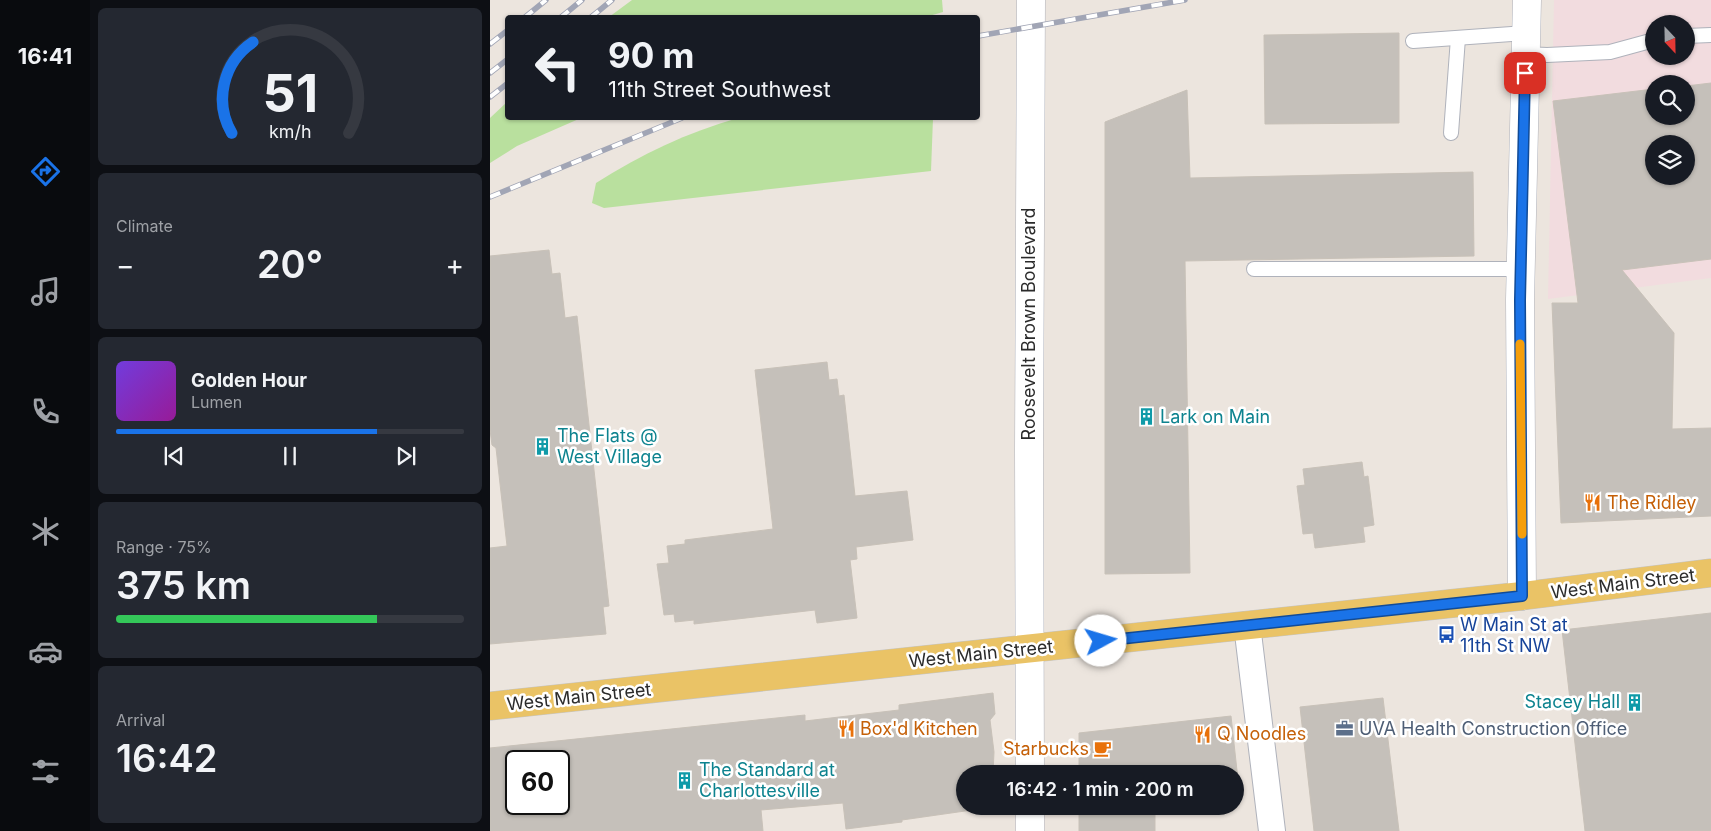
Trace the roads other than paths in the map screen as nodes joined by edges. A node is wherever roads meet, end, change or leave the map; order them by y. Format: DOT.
graph roads {
  1 [pos="1031,0"];
  2 [pos="1526,0"];
  3 [pos="1711,35"];
  4 [pos="1695,36"];
  5 [pos="1458,38"];
  6 [pos="1413,41"];
  7 [pos="1645,42"];
  8 [pos="1525,44"];
  9 [pos="1451,133"];
  10 [pos="1254,269"];
  11 [pos="1521,269"];
  12 [pos="1711,573"];
  13 [pos="1522,596"];
  14 [pos="1247,625"];
  15 [pos="1031,648"];
  16 [pos="490,706"];
  17 [pos="1030,765"];
  18 [pos="1030,815"];
  19 [pos="1030,831"];
  20 [pos="1272,831"];
  1 -- 15 [label="main road, Roosevelt Brown Boulevard"];
  2 -- 8 [label="main road"];
  3 -- 4 [label="lane"];
  5 -- 6 [label="lane"];
  5 -- 8 [label="lane"];
  5 -- 9 [label="lane"];
  7 -- 8 [label="lane"];
  8 -- 11 [label="main road"];
  10 -- 11 [label="lane"];
  11 -- 13 [label="main road"];
  12 -- 13 [label="main road, West Main Street"];
  13 -- 14 [label="main road, West Main Street"];
  14 -- 15 [label="main road, West Main Street"];
  14 -- 20 [label="street"];
  15 -- 16 [label="main road, West Main Street"];
  15 -- 17 [label="main road, Roosevelt Brown Boulevard"];
  18 -- 19 [label="main road"];
}
